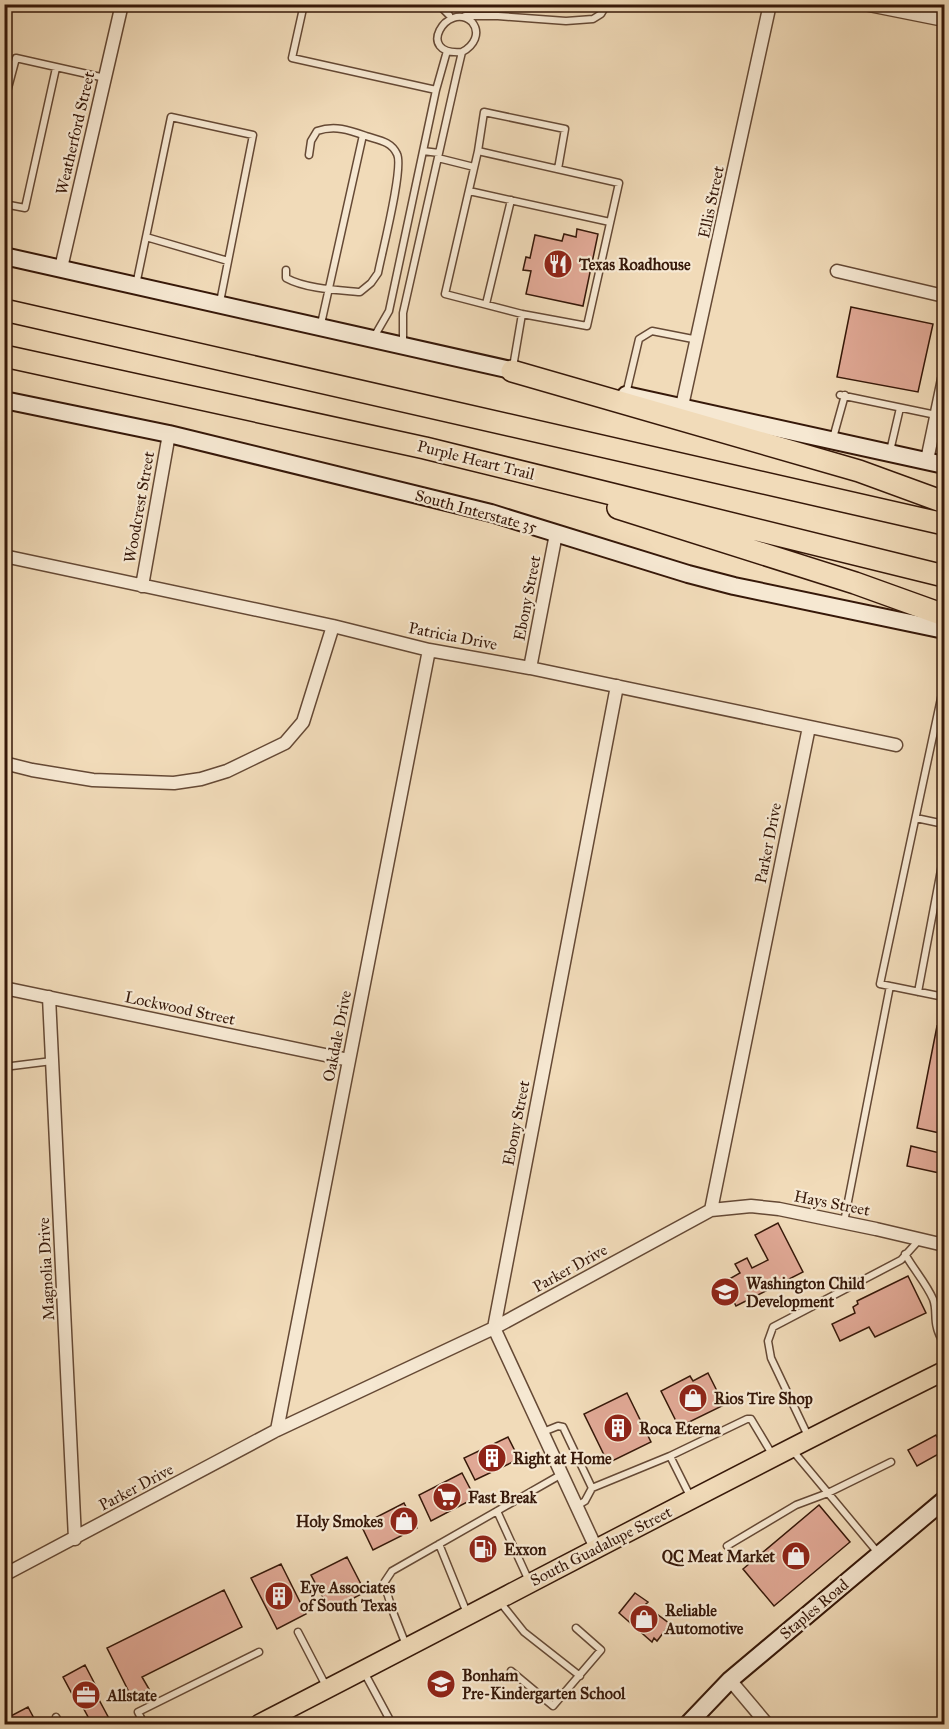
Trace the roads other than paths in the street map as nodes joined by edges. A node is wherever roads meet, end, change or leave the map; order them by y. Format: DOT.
graph roads {
  1 [pos="122,4"];
  2 [pos="304,4"];
  3 [pos="438,4"];
  4 [pos="607,4"];
  5 [pos="770,4"];
  6 [pos="864,4"];
  7 [pos="449,15"];
  8 [pos="465,16"];
  9 [pos="945,20"];
  10 [pos="447,51"];
  11 [pos="462,52"];
  12 [pos="56,68"];
  13 [pos="105,78"];
  14 [pos="436,90"];
  15 [pos="4,103"];
  16 [pos="363,135"];
  17 [pos="423,151"];
  18 [pos="478,151"];
  19 [pos="309,155"];
  20 [pos="438,156"];
  21 [pos="474,167"];
  22 [pos="558,169"];
  23 [pos="469,191"];
  24 [pos="511,200"];
  25 [pos="4,204"];
  26 [pos="610,222"];
  27 [pos="146,237"];
  28 [pos="402,247"];
  29 [pos="417,249"];
  30 [pos="4,256"];
  31 [pos="228,261"];
  32 [pos="61,268"];
  33 [pos="286,270"];
  34 [pos="837,271"];
  35 [pos="136,285"];
  36 [pos="328,289"];
  37 [pos="945,296"];
  38 [pos="219,304"];
  39 [pos="486,304"];
  40 [pos="4,310"];
  41 [pos="522,314"];
  42 [pos="320,327"];
  43 [pos="373,339"];
  44 [pos="698,340"];
  45 [pos="403,346"];
  46 [pos="4,356"];
  47 [pos="512,371"];
  48 [pos="945,379"];
  49 [pos="626,395"];
  50 [pos="4,400"];
  51 [pos="682,406"];
  52 [pos="900,408"];
  53 [pos="936,416"];
  54 [pos="169,434"];
  55 [pos="832,440"];
  56 [pos="426,448"];
  57 [pos="890,452"];
  58 [pos="927,460"];
  59 [pos="945,465"];
  60 [pos="945,502"];
  61 [pos="945,524"];
  62 [pos="556,534"];
  63 [pos="4,556"];
  64 [pos="945,576"];
  65 [pos="142,585"];
  66 [pos="945,615"];
  67 [pos="333,626"];
  68 [pos="945,630"];
  69 [pos="429,650"];
  70 [pos="530,668"];
  71 [pos="617,686"];
  72 [pos="944,688"];
  73 [pos="809,727"];
  74 [pos="896,745"];
  75 [pos="4,763"];
  76 [pos="916,818"];
  77 [pos="945,824"];
  78 [pos="945,854"];
  79 [pos="890,986"];
  80 [pos="4,988"];
  81 [pos="918,992"];
  82 [pos="49,997"];
  83 [pos="945,997"];
  84 [pos="349,1060"];
  85 [pos="52,1061"];
  86 [pos="4,1067"];
  87 [pos="711,1209"];
  88 [pos="844,1222"];
  89 [pos="920,1239"];
  90 [pos="945,1245"];
  91 [pos="905,1254"];
  92 [pos="494,1328"];
  93 [pos="945,1345"];
  94 [pos="945,1371"];
  95 [pos="277,1430"];
  96 [pos="542,1432"];
  97 [pos="809,1438"];
  98 [pos="791,1448"];
  99 [pos="669,1456"];
  100 [pos="774,1457"];
  101 [pos="891,1462"];
  102 [pos="562,1474"];
  103 [pos="592,1488"];
  104 [pos="828,1493"];
  105 [pos="692,1500"];
  106 [pos="945,1500"];
  107 [pos="577,1506"];
  108 [pos="497,1511"];
  109 [pos="75,1539"];
  110 [pos="439,1544"];
  111 [pos="727,1546"];
  112 [pos="596,1548"];
  113 [pos="879,1554"];
  114 [pos="4,1575"];
  115 [pos="529,1583"];
  116 [pos="497,1600"];
  117 [pos="468,1615"];
  118 [pos="576,1628"];
  119 [pos="298,1632"];
  120 [pos="407,1647"];
  121 [pos="259,1652"];
  122 [pos="364,1671"];
  123 [pos="511,1671"];
  124 [pos="580,1676"];
  125 [pos="730,1680"];
  126 [pos="328,1689"];
  127 [pos="56,1717"];
  128 [pos="60,1725"];
  129 [pos="144,1725"];
  130 [pos="259,1725"];
  131 [pos="392,1725"];
  132 [pos="688,1725"];
  133 [pos="767,1725"];
  1 -- 13 [label="street, Weatherford Street"];
  2 -- 14 [label="lane"];
  3 -- 7 [label="lane"];
  4 -- 8 [label="lane"];
  5 -- 44 [label="street, Ellis Street"];
  6 -- 9 [label="street"];
  7 -- 8 [label="lane"];
  7 -- 10 [label="lane"];
  8 -- 11 [label="lane"];
  10 -- 11 [label="lane"];
  10 -- 14 [label="lane"];
  11 -- 20 [label="lane"];
  12 -- 13 [label="lane"];
  12 -- 15 [label="lane"];
  12 -- 25 [label="lane"];
  13 -- 32 [label="street, Weatherford Street"];
  14 -- 17 [label="lane"];
  16 -- 19 [label="lane"];
  16 -- 36 [label="lane"];
  16 -- 36 [label="lane"];
  17 -- 20 [label="lane"];
  17 -- 28 [label="lane"];
  18 -- 21 [label="lane"];
  18 -- 22 [label="lane"];
  18 -- 22 [label="lane"];
  20 -- 21 [label="lane"];
  20 -- 29 [label="lane"];
  21 -- 23 [label="lane"];
  22 -- 26 [label="lane"];
  23 -- 24 [label="lane"];
  23 -- 39 [label="lane"];
  24 -- 26 [label="lane"];
  24 -- 39 [label="lane"];
  26 -- 41 [label="lane"];
  27 -- 31 [label="lane"];
  27 -- 31 [label="lane"];
  27 -- 35 [label="lane"];
  28 -- 29 [label="lane"];
  28 -- 43 [label="lane"];
  29 -- 45 [label="lane"];
  30 -- 32 [label="main road"];
  31 -- 38 [label="lane"];
  32 -- 35 [label="main road"];
  33 -- 36 [label="lane"];
  34 -- 37 [label="street"];
  35 -- 38 [label="main road"];
  36 -- 42 [label="lane"];
  38 -- 42 [label="main road"];
  39 -- 41 [label="lane"];
  40 -- 61 [label="highway"];
  41 -- 47 [label="lane"];
  42 -- 43 [label="main road"];
  43 -- 45 [label="main road"];
  44 -- 49 [label="lane"];
  44 -- 51 [label="street, Ellis Street"];
  45 -- 47 [label="main road"];
  46 -- 56 [label="highway, Purple Heart Trail"];
  47 -- 49 [label="main road"];
  47 -- 60 [label="highway"];
  48 -- 53 [label="street"];
  49 -- 51 [label="main road"];
  50 -- 54 [label="main road, South Interstate 35"];
  51 -- 55 [label="main road"];
  52 -- 53 [label="lane"];
  52 -- 55 [label="lane"];
  52 -- 57 [label="lane"];
  53 -- 58 [label="street"];
  54 -- 62 [label="main road, South Interstate 35"];
  54 -- 65 [label="street, Woodcrest Street"];
  55 -- 57 [label="main road"];
  56 -- 64 [label="highway, Purple Heart Trail"];
  56 -- 66 [label="highway"];
  57 -- 58 [label="main road"];
  58 -- 59 [label="main road"];
  62 -- 68 [label="main road, South Interstate 35"];
  62 -- 70 [label="street, Ebony Street"];
  63 -- 65 [label="street, Patricia Drive"];
  65 -- 67 [label="street, Patricia Drive"];
  67 -- 69 [label="street, Patricia Drive"];
  67 -- 75 [label="street"];
  69 -- 70 [label="street, Patricia Drive"];
  69 -- 84 [label="street, Oakdale Drive"];
  70 -- 71 [label="street, Patricia Drive"];
  71 -- 73 [label="street, Patricia Drive"];
  71 -- 92 [label="street, Ebony Street"];
  72 -- 76 [label="lane"];
  73 -- 74 [label="street, Patricia Drive"];
  73 -- 87 [label="street, Parker Drive"];
  76 -- 77 [label="lane"];
  76 -- 79 [label="lane"];
  78 -- 81 [label="lane"];
  79 -- 81 [label="lane"];
  79 -- 88 [label="lane"];
  80 -- 82 [label="street, Lockwood Street"];
  81 -- 83 [label="lane"];
  82 -- 84 [label="street, Lockwood Street"];
  82 -- 85 [label="street, Magnolia Drive"];
  84 -- 95 [label="street, Oakdale Drive"];
  85 -- 86 [label="lane"];
  85 -- 109 [label="street, Magnolia Drive"];
  87 -- 88 [label="street, Hays Street"];
  87 -- 92 [label="street, Parker Drive"];
  88 -- 89 [label="street, Hays Street"];
  89 -- 90 [label="street, Hays Street"];
  89 -- 91 [label="lane"];
  91 -- 93 [label="lane"];
  91 -- 97 [label="lane"];
  92 -- 95 [label="street, Parker Drive"];
  92 -- 96 [label="street"];
  94 -- 97 [label="main road, South Guadalupe Street"];
  95 -- 109 [label="street, Parker Drive"];
  96 -- 102 [label="street"];
  96 -- 103 [label="lane"];
  97 -- 98 [label="main road, South Guadalupe Street"];
  98 -- 100 [label="main road, South Guadalupe Street"];
  98 -- 104 [label="lane"];
  99 -- 100 [label="lane"];
  99 -- 103 [label="lane"];
  99 -- 105 [label="lane"];
  100 -- 105 [label="main road, South Guadalupe Street"];
  101 -- 104 [label="lane"];
  102 -- 107 [label="street"];
  102 -- 108 [label="lane"];
  103 -- 107 [label="lane"];
  104 -- 111 [label="lane"];
  104 -- 113 [label="lane"];
  105 -- 112 [label="main road, South Guadalupe Street"];
  106 -- 113 [label="main road, Staples Road"];
  107 -- 112 [label="street"];
  108 -- 110 [label="lane"];
  108 -- 115 [label="lane"];
  109 -- 114 [label="street, Parker Drive"];
  110 -- 117 [label="lane"];
  110 -- 120 [label="lane"];
  112 -- 115 [label="main road, South Guadalupe Street"];
  113 -- 125 [label="main road, Staples Road"];
  115 -- 116 [label="main road, South Guadalupe Street"];
  116 -- 117 [label="main road, South Guadalupe Street"];
  116 -- 124 [label="lane"];
  117 -- 120 [label="main road, South Guadalupe Street"];
  118 -- 124 [label="lane"];
  119 -- 126 [label="lane"];
  120 -- 122 [label="main road, South Guadalupe Street"];
  121 -- 129 [label="lane"];
  122 -- 126 [label="main road, South Guadalupe Street"];
  122 -- 131 [label="lane"];
  123 -- 124 [label="lane"];
  125 -- 132 [label="main road, Staples Road"];
  125 -- 133 [label="street"];
  126 -- 130 [label="main road, South Guadalupe Street"];
  127 -- 128 [label="lane"];
}
